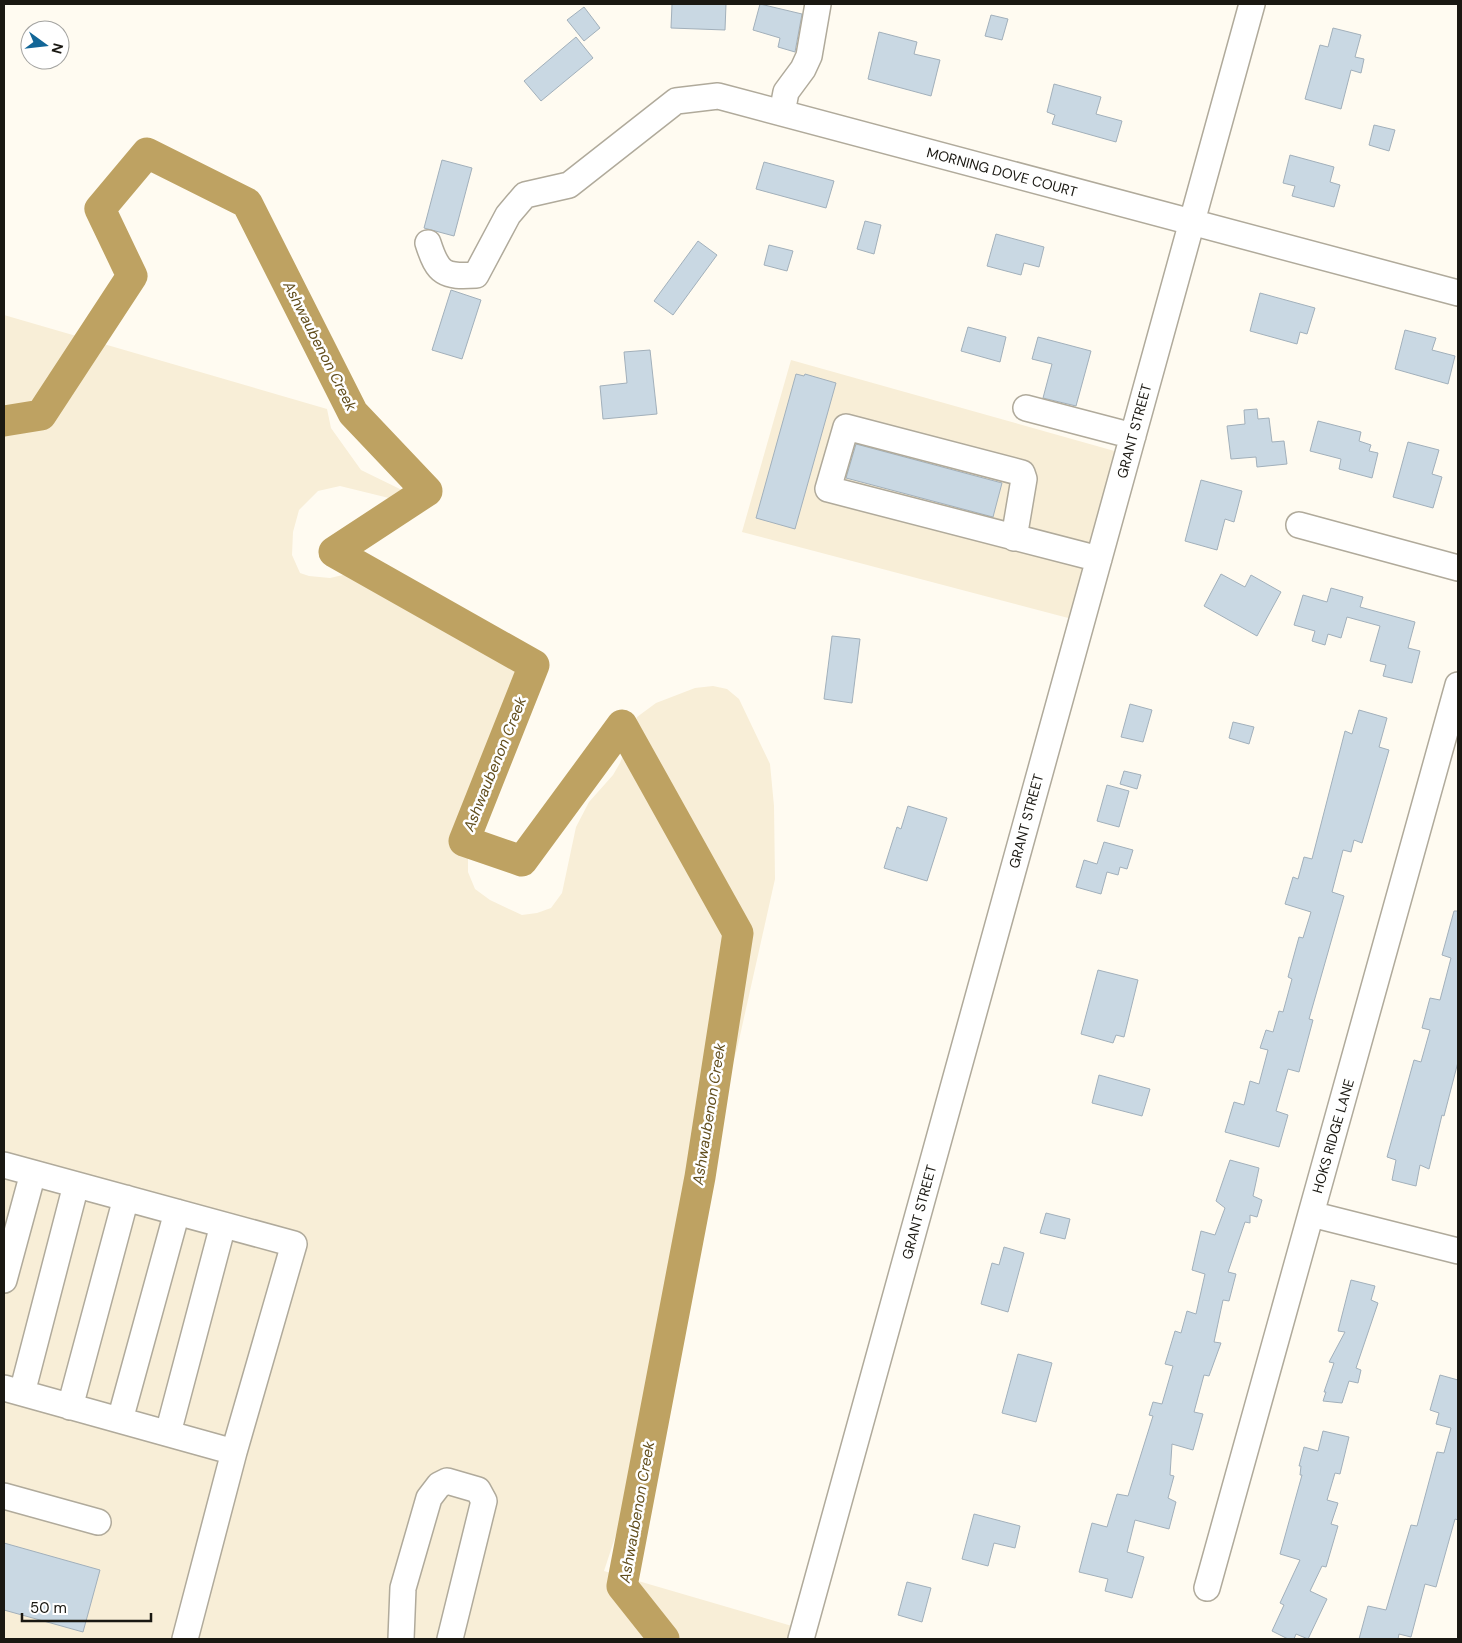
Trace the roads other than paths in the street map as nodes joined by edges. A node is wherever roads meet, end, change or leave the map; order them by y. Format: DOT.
graph roads {
  1 [pos="818,4"];
  2 [pos="1252,4"];
  3 [pos="782,114"];
  4 [pos="1192,223"];
  5 [pos="428,244"];
  6 [pos="1458,293"];
  7 [pos="1026,408"];
  8 [pos="1133,436"];
  9 [pos="1299,525"];
  10 [pos="1014,538"];
  11 [pos="1099,560"];
  12 [pos="1458,568"];
  13 [pos="1458,685"];
  14 [pos="4,1165"];
  15 [pos="33,1173"];
  16 [pos="76,1185"];
  17 [pos="126,1198"];
  18 [pos="177,1212"];
  19 [pos="1311,1214"];
  20 [pos="224,1225"];
  21 [pos="1458,1251"];
  22 [pos="4,1280"];
  23 [pos="13,1391"];
  24 [pos="70,1407"];
  25 [pos="120,1420"];
  26 [pos="168,1434"];
  27 [pos="234,1452"];
  28 [pos="4,1496"];
  29 [pos="98,1522"];
  30 [pos="1207,1588"];
  31 [pos="808,1637"];
  32 [pos="185,1639"];
  33 [pos="402,1639"];
  34 [pos="450,1639"];
  1 -- 3 [label="street"];
  2 -- 4 [label="street, GRANT STREET"];
  3 -- 4 [label="street, MORNING DOVE COURT"];
  3 -- 5 [label="street, MORNING DOVE COURT"];
  4 -- 6 [label="street, MORNING DOVE COURT"];
  4 -- 8 [label="street, GRANT STREET"];
  7 -- 8 [label="street"];
  8 -- 11 [label="street, GRANT STREET"];
  9 -- 12 [label="street"];
  10 -- 10 [label="street"];
  10 -- 11 [label="street"];
  11 -- 31 [label="street, GRANT STREET"];
  13 -- 19 [label="street, HOKS RIDGE LANE"];
  14 -- 15 [label="street"];
  15 -- 16 [label="street"];
  15 -- 22 [label="street"];
  16 -- 17 [label="street"];
  16 -- 23 [label="street"];
  17 -- 18 [label="street"];
  17 -- 24 [label="street"];
  18 -- 20 [label="street"];
  18 -- 25 [label="street"];
  19 -- 21 [label="street"];
  19 -- 30 [label="street, HOKS RIDGE LANE"];
  20 -- 26 [label="street"];
  20 -- 27 [label="street"];
  23 -- 24 [label="street"];
  24 -- 25 [label="street"];
  25 -- 26 [label="street"];
  26 -- 27 [label="street"];
  27 -- 32 [label="street"];
  28 -- 29 [label="street"];
  33 -- 34 [label="street"];
}
